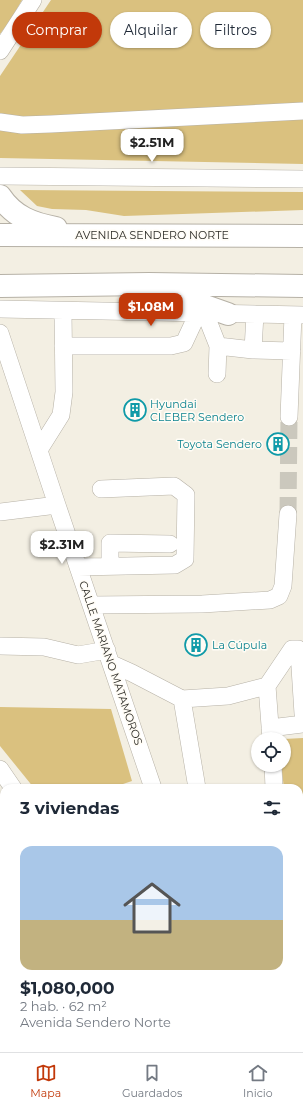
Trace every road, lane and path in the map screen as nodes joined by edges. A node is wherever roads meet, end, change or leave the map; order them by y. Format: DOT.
graph roads {
  1 [pos="33,0"];
  2 [pos="0,51"];
  3 [pos="303,111"];
  4 [pos="0,122"];
  5 [pos="0,176"];
  6 [pos="303,179"];
  7 [pos="0,196"];
  8 [pos="0,235"];
  9 [pos="135,235"];
  10 [pos="303,236"];
  11 [pos="303,272"];
  12 [pos="146,284"];
  13 [pos="0,286"];
  14 [pos="303,286"];
  15 [pos="0,310"];
  16 [pos="63,311"];
  17 [pos="201,313"];
  18 [pos="228,314"];
  19 [pos="255,314"];
  20 [pos="298,315"];
  21 [pos="0,333"];
  22 [pos="63,346"];
  23 [pos="218,346"];
  24 [pos="253,350"];
  25 [pos="292,351"];
  26 [pos="217,374"];
  27 [pos="289,417"];
  28 [pos="39,450"];
  29 [pos="101,489"];
  30 [pos="57,505"];
  31 [pos="0,512"];
  32 [pos="288,514"];
  33 [pos="170,544"];
  34 [pos="110,566"];
  35 [pos="78,567"];
  36 [pos="91,605"];
  37 [pos="0,646"];
  38 [pos="109,657"];
  39 [pos="267,686"];
  40 [pos="182,699"];
  41 [pos="303,714"];
  42 [pos="303,724"];
  43 [pos="270,732"];
  44 [pos="274,732"];
  45 [pos="0,769"];
  46 [pos="273,772"];
  47 [pos="10,784"];
  48 [pos="150,784"];
  49 [pos="196,784"];
  50 [pos="274,784"];
  1 -- 2 [label="street"];
  3 -- 4 [label="street"];
  5 -- 6 [label="street"];
  7 -- 9 [label="main road"];
  8 -- 9 [label="main road, AVENIDA SENDERO NORTE"];
  9 -- 10 [label="main road, AVENIDA SENDERO NORTE"];
  11 -- 12 [label="main road"];
  12 -- 13 [label="main road"];
  12 -- 14 [label="main road"];
  12 -- 18 [label="main road"];
  15 -- 16 [label="street"];
  16 -- 17 [label="street"];
  16 -- 22 [label="street"];
  17 -- 18 [label="street"];
  17 -- 22 [label="street"];
  17 -- 23 [label="street"];
  18 -- 19 [label="street"];
  19 -- 20 [label="street"];
  19 -- 24 [label="street"];
  20 -- 25 [label="street"];
  21 -- 28 [label="street, CALLE MARIANO MATAMOROS"];
  22 -- 28 [label="street"];
  23 -- 24 [label="street"];
  23 -- 26 [label="street"];
  24 -- 25 [label="street"];
  25 -- 27 [label="street"];
  28 -- 30 [label="street, CALLE MARIANO MATAMOROS"];
  29 -- 34 [label="street"];
  30 -- 31 [label="street"];
  30 -- 35 [label="street, CALLE MARIANO MATAMOROS"];
  32 -- 36 [label="street"];
  33 -- 34 [label="street"];
  34 -- 35 [label="street"];
  35 -- 36 [label="street, CALLE MARIANO MATAMOROS"];
  36 -- 38 [label="street, CALLE MARIANO MATAMOROS"];
  37 -- 38 [label="street"];
  38 -- 40 [label="street"];
  38 -- 48 [label="street, CALLE MARIANO MATAMOROS"];
  39 -- 40 [label="street"];
  39 -- 41 [label="street"];
  39 -- 43 [label="street"];
  40 -- 49 [label="street"];
  42 -- 44 [label="street"];
  45 -- 47 [label="street"];
  46 -- 50 [label="street"];
}
